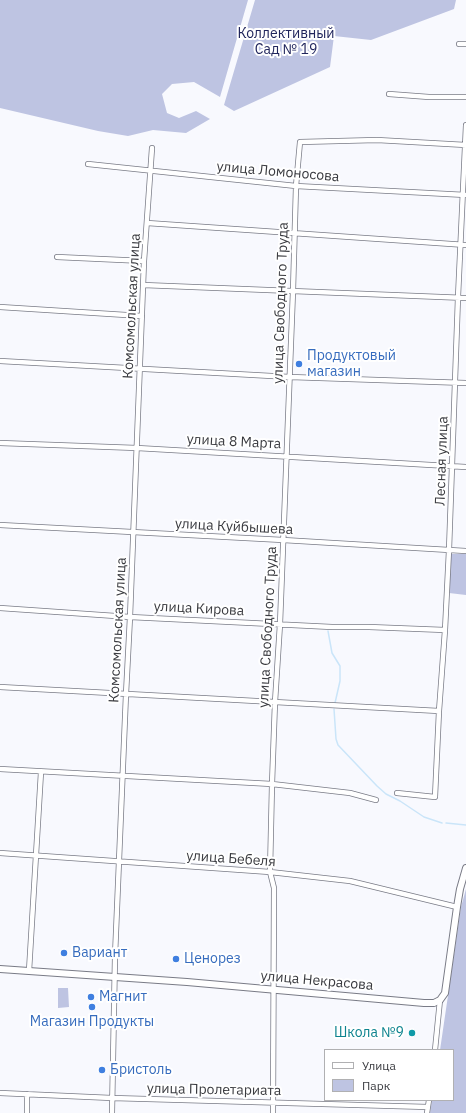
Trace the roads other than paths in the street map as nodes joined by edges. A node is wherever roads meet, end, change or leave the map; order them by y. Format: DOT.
graph roads {
  1 [pos="459,44"];
  2 [pos="466,44"];
  3 [pos="389,94"];
  4 [pos="466,97"];
  5 [pos="466,125"];
  6 [pos="465,145"];
  7 [pos="152,148"];
  8 [pos="88,164"];
  9 [pos="150,172"];
  10 [pos="296,186"];
  11 [pos="464,195"];
  12 [pos="147,223"];
  13 [pos="295,234"];
  14 [pos="464,244"];
  15 [pos="57,257"];
  16 [pos="144,261"];
  17 [pos="143,285"];
  18 [pos="293,291"];
  19 [pos="458,297"];
  20 [pos="466,298"];
  21 [pos="0,307"];
  22 [pos="142,316"];
  23 [pos="0,361"];
  24 [pos="140,368"];
  25 [pos="290,377"];
  26 [pos="456,383"];
  27 [pos="466,383"];
  28 [pos="0,443"];
  29 [pos="137,448"];
  30 [pos="286,457"];
  31 [pos="452,466"];
  32 [pos="466,467"];
  33 [pos="0,525"];
  34 [pos="133,533"];
  35 [pos="283,540"];
  36 [pos="449,550"];
  37 [pos="466,551"];
  38 [pos="0,608"];
  39 [pos="130,617"];
  40 [pos="280,624"];
  41 [pos="445,630"];
  42 [pos="0,687"];
  43 [pos="126,694"];
  44 [pos="275,702"];
  45 [pos="439,711"];
  46 [pos="0,770"];
  47 [pos="41,772"];
  48 [pos="122,776"];
  49 [pos="272,784"];
  50 [pos="398,793"];
  51 [pos="376,800"];
  52 [pos="0,853"];
  53 [pos="36,856"];
  54 [pos="119,862"];
  55 [pos="466,868"];
  56 [pos="270,872"];
  57 [pos="457,907"];
  58 [pos="0,969"];
  59 [pos="29,971"];
  60 [pos="115,977"];
  61 [pos="274,989"];
  62 [pos="440,1000"];
  63 [pos="435,1049"];
  64 [pos="0,1093"];
  65 [pos="28,1094"];
  66 [pos="112,1098"];
  67 [pos="429,1101"];
  68 [pos="273,1102"];
  69 [pos="428,1107"];
  70 [pos="27,1113"];
  71 [pos="112,1113"];
  72 [pos="273,1113"];
  73 [pos="427,1113"];
  1 -- 2 [label="street"];
  3 -- 4 [label="street"];
  5 -- 6 [label="street, Лесная улица"];
  6 -- 10 [label="street, улица Свободного Труда"];
  6 -- 11 [label="street, Лесная улица"];
  7 -- 9 [label="street, Комсомольская улица"];
  8 -- 9 [label="street, улица Ломоносова"];
  9 -- 10 [label="street, улица Ломоносова"];
  9 -- 12 [label="street, Комсомольская улица"];
  10 -- 11 [label="street, улица Ломоносова"];
  10 -- 13 [label="street, улица Свободного Труда"];
  11 -- 14 [label="street, Лесная улица"];
  12 -- 13 [label="street"];
  12 -- 16 [label="street, Комсомольская улица"];
  13 -- 14 [label="street"];
  13 -- 18 [label="street, улица Свободного Труда"];
  14 -- 19 [label="street, Лесная улица"];
  15 -- 16 [label="street"];
  16 -- 17 [label="street, Комсомольская улица"];
  17 -- 18 [label="street"];
  17 -- 22 [label="street, Комсомольская улица"];
  18 -- 19 [label="street"];
  18 -- 25 [label="street, улица Свободного Труда"];
  19 -- 20 [label="street"];
  19 -- 26 [label="street, Лесная улица"];
  21 -- 22 [label="street"];
  22 -- 24 [label="street, Комсомольская улица"];
  23 -- 24 [label="street"];
  24 -- 25 [label="street"];
  24 -- 29 [label="street, Комсомольская улица"];
  25 -- 26 [label="street"];
  25 -- 30 [label="street, улица Свободного Труда"];
  26 -- 27 [label="street"];
  26 -- 31 [label="street, Лесная улица"];
  28 -- 29 [label="street, улица 8 Марта"];
  29 -- 30 [label="street, улица 8 Марта"];
  29 -- 34 [label="street, Комсомольская улица"];
  30 -- 31 [label="street, улица 8 Марта"];
  30 -- 35 [label="street, улица Свободного Труда"];
  31 -- 32 [label="street, улица 8 Марта"];
  31 -- 36 [label="street, Лесная улица"];
  33 -- 34 [label="street, улица Куйбышева"];
  34 -- 35 [label="street, улица Куйбышева"];
  34 -- 39 [label="street, Комсомольская улица"];
  35 -- 36 [label="street, улица Куйбышева"];
  35 -- 40 [label="street, улица Свободного Труда"];
  36 -- 37 [label="street, улица Куйбышева"];
  36 -- 41 [label="street, Лесная улица"];
  38 -- 39 [label="street, улица Кирова"];
  39 -- 40 [label="street, улица Кирова"];
  39 -- 43 [label="street, Комсомольская улица"];
  40 -- 41 [label="street, улица Кирова"];
  40 -- 44 [label="street, улица Свободного Труда"];
  41 -- 45 [label="street, Лесная улица"];
  42 -- 43 [label="street"];
  43 -- 44 [label="street"];
  43 -- 48 [label="street, Комсомольская улица"];
  44 -- 45 [label="street"];
  44 -- 49 [label="street, улица Свободного Труда"];
  45 -- 50 [label="street, Лесная улица"];
  46 -- 47 [label="street"];
  47 -- 48 [label="street"];
  47 -- 53 [label="street"];
  48 -- 49 [label="street"];
  48 -- 54 [label="street, Комсомольская улица"];
  49 -- 51 [label="street"];
  49 -- 56 [label="street, улица Свободного Труда"];
  52 -- 53 [label="street, улица Бебеля"];
  53 -- 54 [label="street, улица Бебеля"];
  53 -- 59 [label="street"];
  54 -- 56 [label="street, улица Бебеля"];
  54 -- 60 [label="street, Комсомольская улица"];
  55 -- 57 [label="street"];
  56 -- 57 [label="street, улица Бебеля"];
  56 -- 61 [label="street, улица Свободного Труда"];
  57 -- 62 [label="street"];
  58 -- 59 [label="street, улица Некрасова"];
  59 -- 60 [label="street, улица Некрасова"];
  60 -- 61 [label="street, улица Некрасова"];
  60 -- 66 [label="street, Комсомольская улица"];
  61 -- 62 [label="street, улица Некрасова"];
  61 -- 68 [label="street, улица Свободного Труда"];
  62 -- 63 [label="street"];
  64 -- 65 [label="street, улица Пролетариата"];
  65 -- 66 [label="street, улица Пролетариата"];
  65 -- 70 [label="street"];
  66 -- 68 [label="street, улица Пролетариата"];
  66 -- 71 [label="street, Комсомольская улица"];
  67 -- 69 [label="street"];
  68 -- 69 [label="street, улица Пролетариата"];
  68 -- 72 [label="street, улица Свободного Труда"];
  69 -- 73 [label="street"];
}
